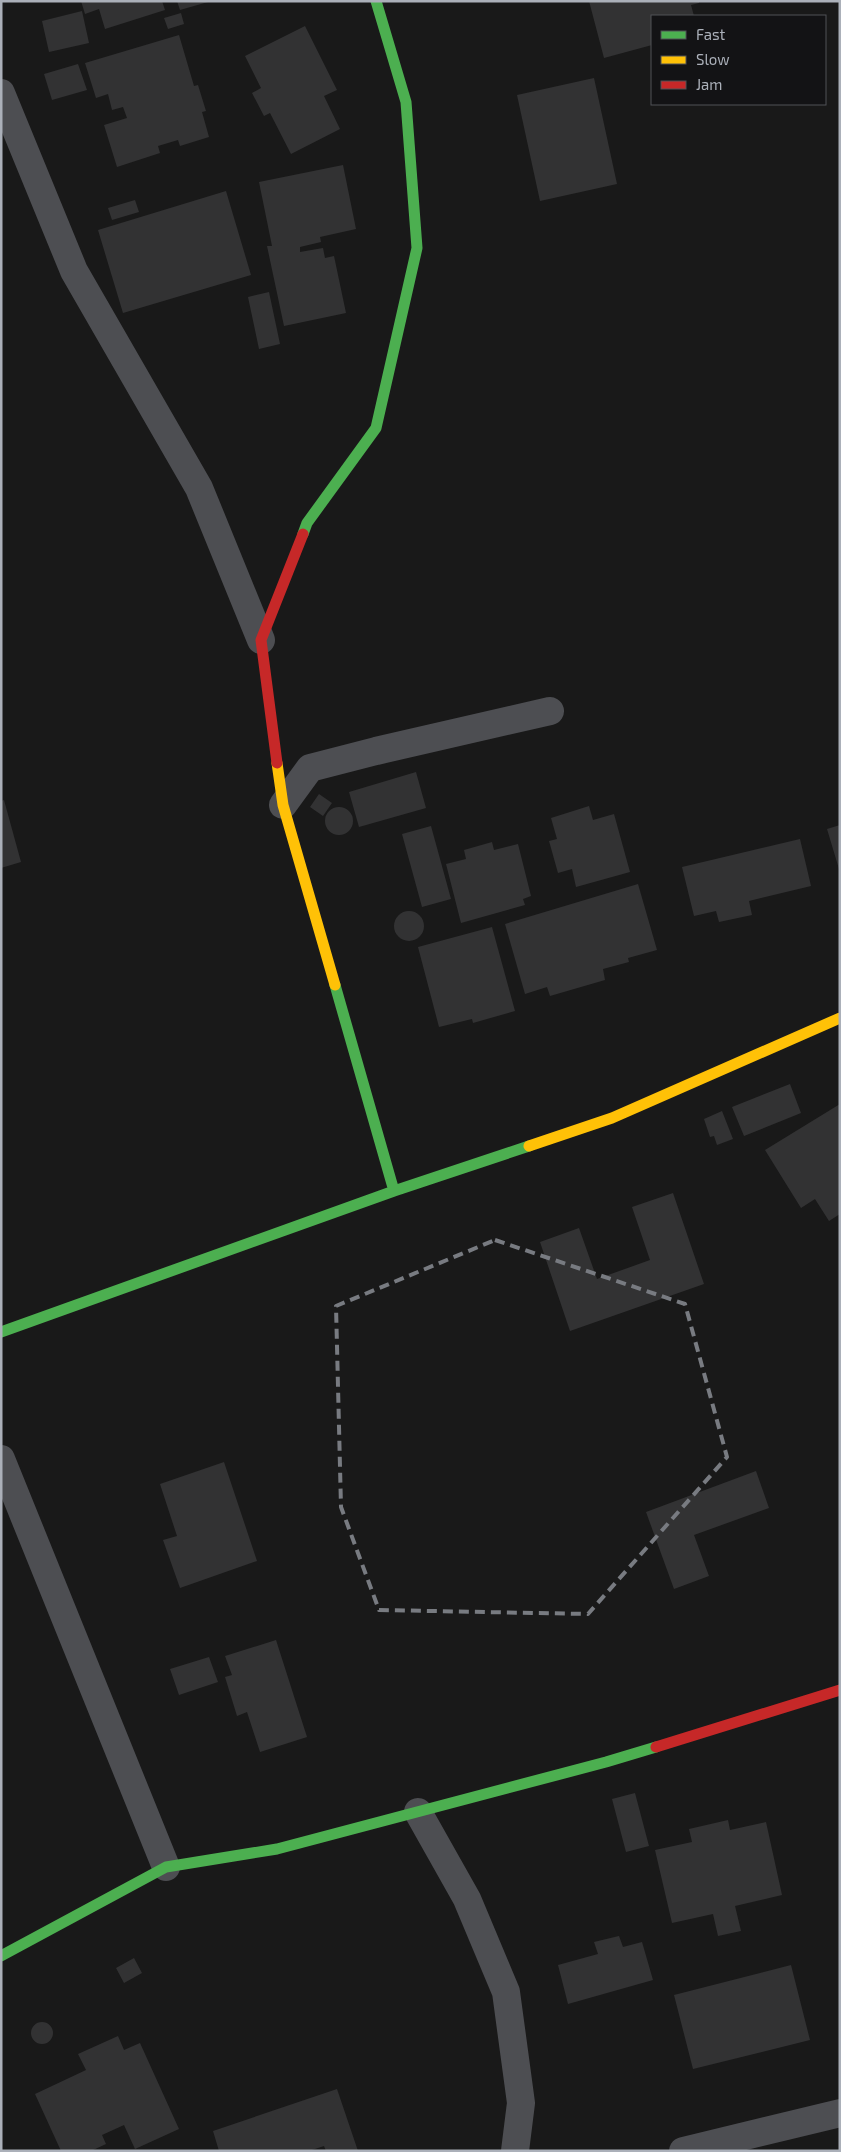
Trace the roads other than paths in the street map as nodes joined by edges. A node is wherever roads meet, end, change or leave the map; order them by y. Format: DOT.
graph roads {
  1 [pos="376,1"];
  2 [pos="1,93"];
  3 [pos="261,640"];
  4 [pos="550,711"];
  5 [pos="283,805"];
  6 [pos="840,1018"];
  7 [pos="394,1191"];
  8 [pos="1,1332"];
  9 [pos="1,1459"];
  10 [pos="840,1690"];
  11 [pos="418,1812"];
  12 [pos="166,1867"];
  13 [pos="1,1956"];
  14 [pos="840,2112"];
  15 [pos="515,2151"];
  16 [pos="683,2151"];
  1 -- 3 [label="street"];
  2 -- 3 [label="street"];
  3 -- 5 [label="street"];
  4 -- 5 [label="street"];
  5 -- 7 [label="street"];
  6 -- 7 [label="street"];
  7 -- 8 [label="street"];
  9 -- 12 [label="street"];
  10 -- 11 [label="street"];
  11 -- 12 [label="street"];
  11 -- 15 [label="street"];
  12 -- 13 [label="street"];
  14 -- 16 [label="street"];
}
